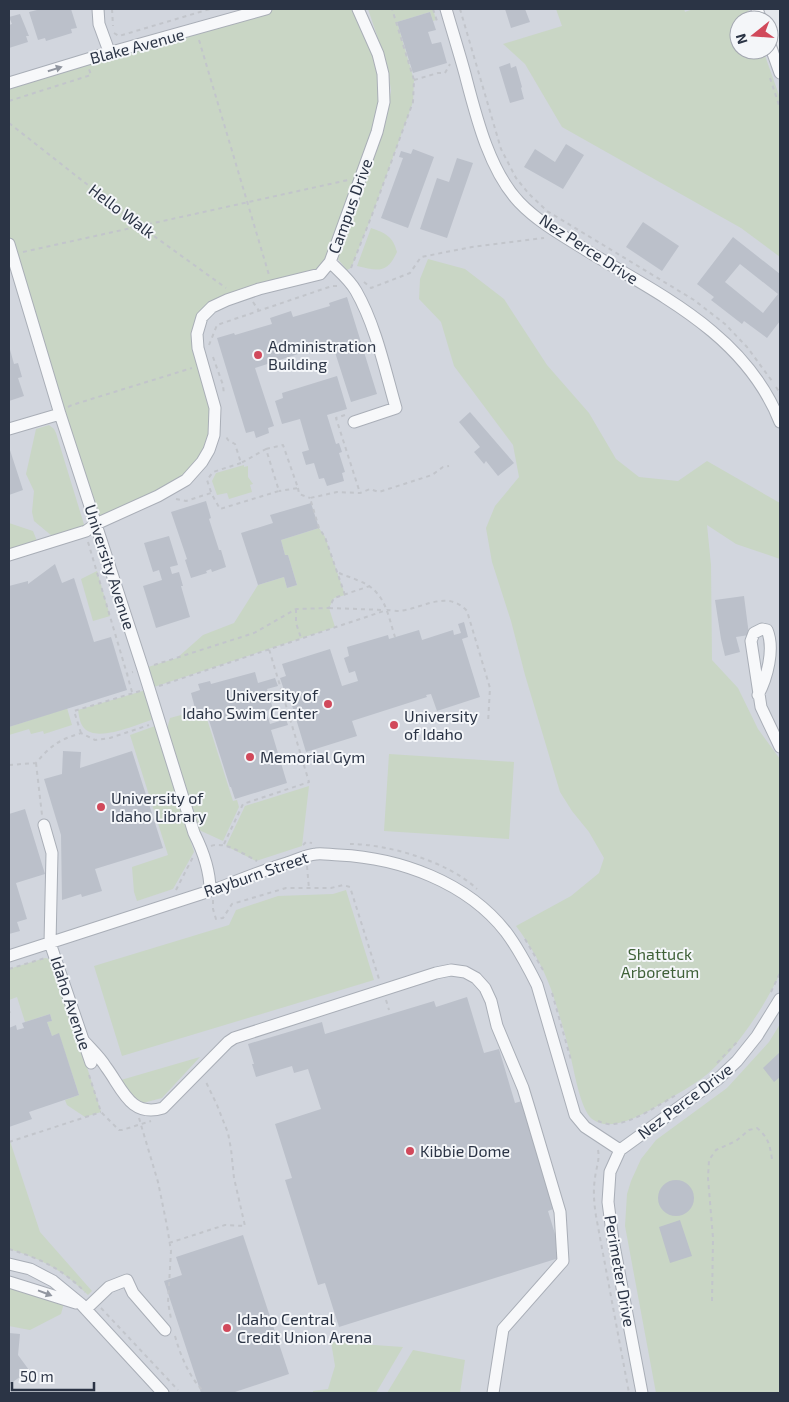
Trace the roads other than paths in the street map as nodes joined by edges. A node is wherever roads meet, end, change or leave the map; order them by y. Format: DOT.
graph roads {
  1 [pos="98,9"];
  2 [pos="266,9"];
  3 [pos="358,9"];
  4 [pos="446,9"];
  5 [pos="242,12"];
  6 [pos="110,54"];
  7 [pos="775,60"];
  8 [pos="780,73"];
  9 [pos="9,84"];
  10 [pos="10,248"];
  11 [pos="330,262"];
  12 [pos="60,414"];
  13 [pos="350,418"];
  14 [pos="780,422"];
  15 [pos="9,429"];
  16 [pos="91,528"];
  17 [pos="9,556"];
  18 [pos="758,695"];
  19 [pos="780,747"];
  20 [pos="44,825"];
  21 [pos="210,890"];
  22 [pos="50,943"];
  23 [pos="9,956"];
  24 [pos="780,999"];
  25 [pos="83,1040"];
  26 [pos="91,1063"];
  27 [pos="620,1150"];
  28 [pos="9,1264"];
  29 [pos="9,1282"];
  30 [pos="84,1307"];
  31 [pos="171,1330"];
  32 [pos="163,1393"];
  33 [pos="493,1393"];
  34 [pos="642,1393"];
  1 -- 6 [label="street"];
  2 -- 5 [label="street, Blake Avenue"];
  3 -- 11 [label="street, Campus Drive"];
  4 -- 14 [label="street, Nez Perce Drive"];
  5 -- 6 [label="street, Blake Avenue"];
  9 -- 6 [label="street, Blake Avenue, one-way"];
  7 -- 8 [label="street"];
  10 -- 12 [label="street, University Avenue"];
  11 -- 13 [label="street"];
  11 -- 16 [label="street, Campus Drive"];
  12 -- 15 [label="street"];
  12 -- 16 [label="street, University Avenue"];
  16 -- 17 [label="street, Campus Drive"];
  16 -- 21 [label="street, University Avenue"];
  18 -- 18 [label="street"];
  18 -- 19 [label="street"];
  20 -- 22 [label="street"];
  21 -- 22 [label="street, Rayburn Street"];
  21 -- 27 [label="street, Rayburn Street"];
  22 -- 23 [label="street, Rayburn Street"];
  22 -- 25 [label="street, Idaho Avenue"];
  24 -- 27 [label="street, Nez Perce Drive"];
  25 -- 26 [label="street, Idaho Avenue"];
  25 -- 33 [label="street"];
  27 -- 34 [label="street, Perimeter Drive"];
  28 -- 30 [label="street"];
  29 -- 30 [label="street, one-way"];
  30 -- 31 [label="street"];
  30 -- 32 [label="street"];
}
